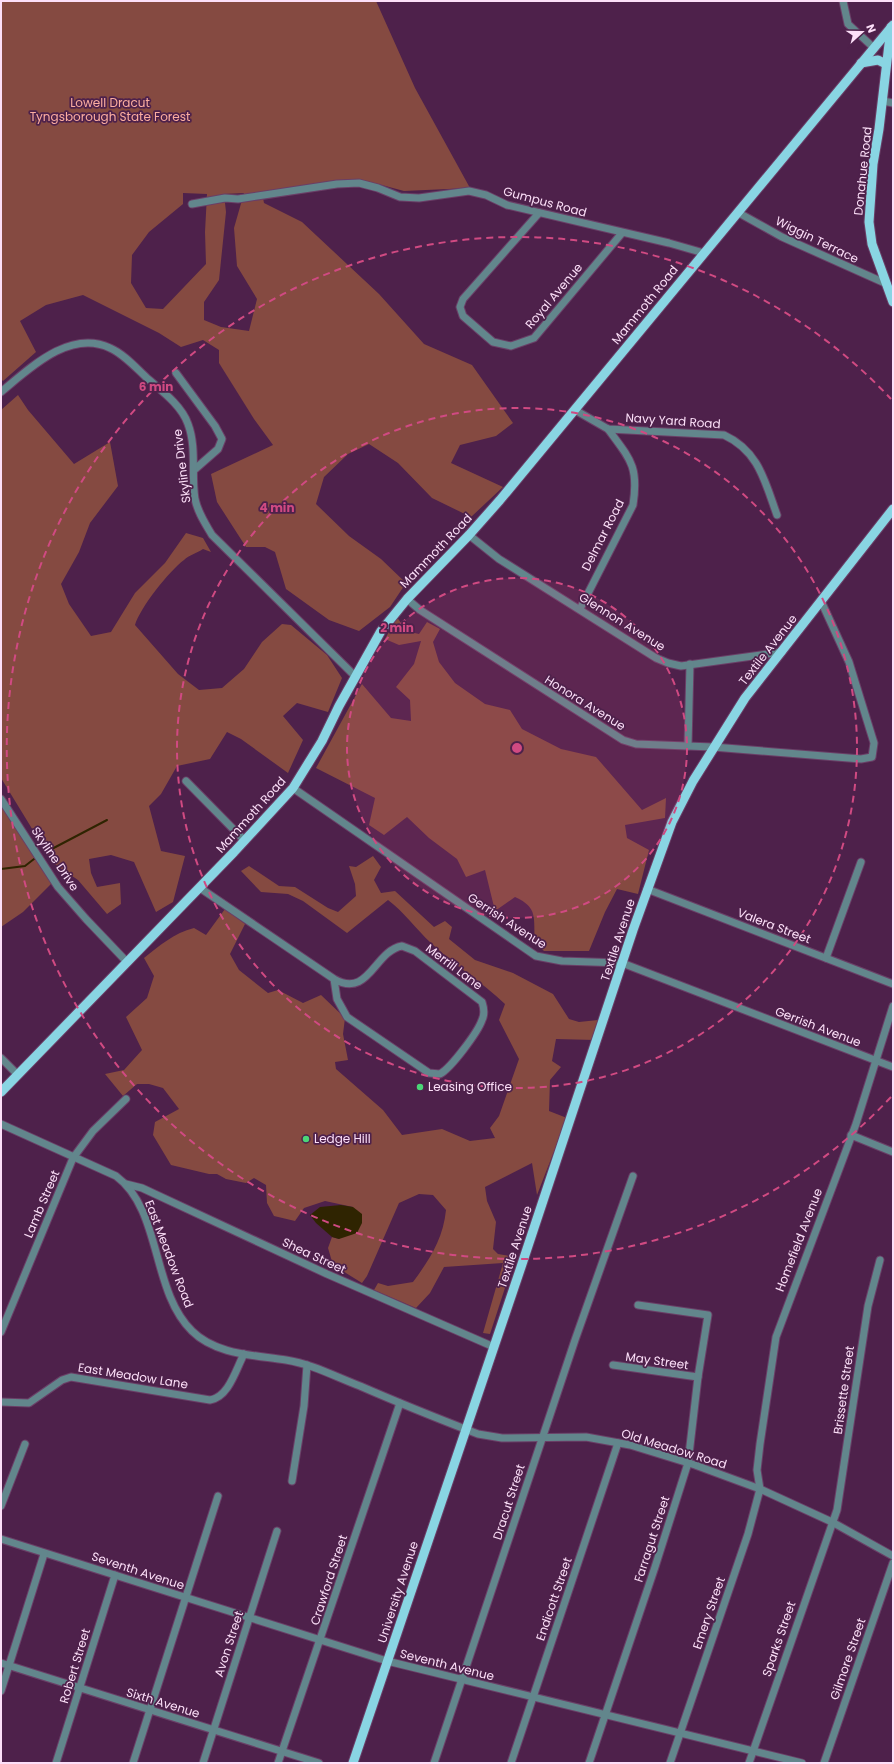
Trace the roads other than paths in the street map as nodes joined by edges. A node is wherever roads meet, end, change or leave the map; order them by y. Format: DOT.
graph roads {
  1 [pos="843,1"];
  2 [pos="892,26"];
  3 [pos="874,48"];
  4 [pos="861,63"];
  5 [pos="886,64"];
  6 [pos="883,101"];
  7 [pos="893,103"];
  8 [pos="192,204"];
  9 [pos="539,213"];
  10 [pos="739,213"];
  11 [pos="622,233"];
  12 [pos="704,253"];
  13 [pos="887,284"];
  14 [pos="893,302"];
  15 [pos="176,373"];
  16 [pos="1,392"];
  17 [pos="575,410"];
  18 [pos="608,429"];
  19 [pos="194,470"];
  20 [pos="893,509"];
  21 [pos="776,515"];
  22 [pos="470,535"];
  23 [pos="407,599"];
  24 [pos="821,601"];
  25 [pos="580,609"];
  26 [pos="782,652"];
  27 [pos="690,664"];
  28 [pos="356,677"];
  29 [pos="688,746"];
  30 [pos="713,747"];
  31 [pos="186,781"];
  32 [pos="293,788"];
  33 [pos="1,799"];
  34 [pos="245,840"];
  35 [pos="861,862"];
  36 [pos="200,888"];
  37 [pos="647,889"];
  38 [pos="826,958"];
  39 [pos="127,962"];
  40 [pos="622,963"];
  41 [pos="334,979"];
  42 [pos="893,984"];
  43 [pos="893,1006"];
  44 [pos="1,1058"];
  45 [pos="875,1060"];
  46 [pos="893,1067"];
  47 [pos="18,1075"];
  48 [pos="1,1092"];
  49 [pos="126,1099"];
  50 [pos="1,1124"];
  51 [pos="851,1135"];
  52 [pos="893,1152"];
  53 [pos="74,1158"];
  54 [pos="633,1176"];
  55 [pos="126,1184"];
  56 [pos="880,1260"];
  57 [pos="638,1305"];
  58 [pos="1,1332"];
  59 [pos="494,1347"];
  60 [pos="244,1354"];
  61 [pos="307,1364"];
  62 [pos="613,1366"];
  63 [pos="698,1378"];
  64 [pos="1,1402"];
  65 [pos="400,1403"];
  66 [pos="435,1417"];
  67 [pos="466,1429"];
  68 [pos="542,1438"];
  69 [pos="618,1442"];
  70 [pos="25,1444"];
  71 [pos="688,1463"];
  72 [pos="292,1481"];
  73 [pos="760,1489"];
  74 [pos="218,1496"];
  75 [pos="1,1506"];
  76 [pos="832,1522"];
  77 [pos="277,1532"];
  78 [pos="1,1539"];
  79 [pos="44,1554"];
  80 [pos="893,1556"];
  81 [pos="893,1563"];
  82 [pos="115,1575"];
  83 [pos="185,1598"];
  84 [pos="249,1617"];
  85 [pos="321,1639"];
  86 [pos="388,1661"];
  87 [pos="1,1664"];
  88 [pos="9,1666"];
  89 [pos="461,1680"];
  90 [pos="80,1689"];
  91 [pos="1,1691"];
  92 [pos="533,1697"];
  93 [pos="150,1710"];
  94 [pos="605,1714"];
  95 [pos="214,1730"];
  96 [pos="679,1734"];
  97 [pos="753,1750"];
  98 [pos="282,1752"];
  99 [pos="56,1763"];
  100 [pos="133,1763"];
  101 [pos="203,1763"];
  102 [pos="278,1763"];
  103 [pos="319,1763"];
  104 [pos="353,1763"];
  105 [pos="434,1763"];
  106 [pos="511,1763"];
  107 [pos="589,1763"];
  108 [pos="670,1763"];
  109 [pos="749,1763"];
  110 [pos="802,1763"];
  111 [pos="824,1763"];
  1 -- 3 [label="street"];
  2 -- 3 [label="main road, Mammoth Road"];
  2 -- 5 [label="main road, Donahue Road"];
  3 -- 4 [label="main road, Mammoth Road"];
  4 -- 5 [label="main road"];
  4 -- 10 [label="main road, Mammoth Road"];
  5 -- 6 [label="main road, Donahue Road"];
  6 -- 7 [label="street"];
  6 -- 13 [label="main road, Donahue Road"];
  8 -- 9 [label="street, Gumpus Road"];
  9 -- 11 [label="street, Gumpus Road"];
  9 -- 11 [label="street, Royal Avenue"];
  10 -- 12 [label="main road, Mammoth Road"];
  10 -- 13 [label="street, Wiggin Terrace"];
  11 -- 12 [label="street, Gumpus Road"];
  12 -- 17 [label="main road, Mammoth Road"];
  13 -- 14 [label="main road, Donahue Road"];
  15 -- 19 [label="street"];
  16 -- 19 [label="street, Skyline Drive"];
  17 -- 18 [label="street, Navy Yard Road"];
  17 -- 22 [label="main road, Mammoth Road"];
  18 -- 21 [label="street, Navy Yard Road"];
  18 -- 25 [label="street, Delmar Road"];
  19 -- 28 [label="street, Skyline Drive"];
  20 -- 24 [label="main road, Textile Avenue"];
  22 -- 23 [label="main road, Mammoth Road"];
  22 -- 25 [label="street, Glennon Avenue"];
  23 -- 28 [label="main road, Mammoth Road"];
  23 -- 29 [label="street, Honora Avenue"];
  24 -- 26 [label="main road, Textile Avenue"];
  24 -- 30 [label="street, Honora Avenue"];
  25 -- 27 [label="street, Glennon Avenue"];
  26 -- 27 [label="street, Glennon Avenue"];
  26 -- 30 [label="main road, Textile Avenue"];
  27 -- 29 [label="street"];
  28 -- 32 [label="main road, Mammoth Road"];
  29 -- 30 [label="street, Honora Avenue"];
  30 -- 37 [label="main road, Textile Avenue"];
  31 -- 34 [label="street"];
  32 -- 34 [label="main road, Mammoth Road"];
  32 -- 40 [label="street, Gerrish Avenue"];
  33 -- 39 [label="street, Skyline Drive"];
  34 -- 36 [label="main road, Mammoth Road"];
  35 -- 38 [label="street"];
  36 -- 39 [label="main road, Mammoth Road"];
  36 -- 41 [label="street, Merrill Lane"];
  37 -- 38 [label="street, Valera Street"];
  37 -- 40 [label="main road, Textile Avenue"];
  38 -- 42 [label="street, Valera Street"];
  39 -- 47 [label="main road, Mammoth Road"];
  40 -- 45 [label="street, Gerrish Avenue"];
  40 -- 59 [label="main road, Textile Avenue"];
  41 -- 41 [label="street, Merrill Lane"];
  43 -- 45 [label="street, Homefield Avenue"];
  44 -- 47 [label="street"];
  45 -- 46 [label="street, Gerrish Avenue"];
  45 -- 51 [label="street, Homefield Avenue"];
  47 -- 48 [label="main road, Mammoth Road"];
  49 -- 53 [label="street, Lamb Street"];
  50 -- 53 [label="street, East Meadow Road"];
  51 -- 52 [label="street"];
  51 -- 73 [label="street, Homefield Avenue"];
  53 -- 55 [label="street, East Meadow Road"];
  53 -- 58 [label="street, Lamb Street"];
  54 -- 68 [label="street, Dracut Street"];
  55 -- 59 [label="street, Shea Street"];
  55 -- 60 [label="street, East Meadow Road"];
  56 -- 76 [label="street, Brissette Street"];
  57 -- 63 [label="street, Farragut Street"];
  59 -- 67 [label="main road, Textile Avenue"];
  60 -- 61 [label="street, East Meadow Road"];
  60 -- 64 [label="street, East Meadow Lane"];
  61 -- 65 [label="street, East Meadow Road"];
  61 -- 72 [label="street"];
  62 -- 63 [label="street, May Street"];
  63 -- 71 [label="street, Farragut Street"];
  65 -- 66 [label="street, East Meadow Road"];
  65 -- 85 [label="street, Crawford Street"];
  66 -- 67 [label="street, Old Meadow Road"];
  67 -- 68 [label="street, Old Meadow Road"];
  67 -- 86 [label="main road, University Avenue"];
  68 -- 69 [label="street, Old Meadow Road"];
  68 -- 89 [label="street, Dracut Street"];
  69 -- 71 [label="street, Old Meadow Road"];
  69 -- 92 [label="street, Endicott Street"];
  70 -- 75 [label="street"];
  71 -- 73 [label="street, Old Meadow Road"];
  71 -- 94 [label="street, Farragut Street"];
  73 -- 76 [label="street, Old Meadow Road"];
  73 -- 96 [label="street, Emery Street"];
  74 -- 83 [label="street"];
  76 -- 80 [label="street, Old Meadow Road"];
  76 -- 97 [label="street, Sparks Street"];
  77 -- 84 [label="street, Avon Street"];
  78 -- 79 [label="street, Seventh Avenue"];
  79 -- 82 [label="street, Seventh Avenue"];
  79 -- 88 [label="street"];
  81 -- 111 [label="street, Gilmore Street"];
  82 -- 83 [label="street, Seventh Avenue"];
  82 -- 90 [label="street, Robert Street"];
  83 -- 84 [label="street, Seventh Avenue"];
  83 -- 93 [label="street"];
  84 -- 85 [label="street, Seventh Avenue"];
  84 -- 95 [label="street, Avon Street"];
  85 -- 86 [label="street, Seventh Avenue"];
  85 -- 98 [label="street, Crawford Street"];
  86 -- 89 [label="street, Seventh Avenue"];
  86 -- 104 [label="main road, University Avenue"];
  87 -- 88 [label="street, Sixth Avenue"];
  88 -- 90 [label="street, Sixth Avenue"];
  88 -- 91 [label="street"];
  89 -- 92 [label="street, Seventh Avenue"];
  89 -- 105 [label="street, Dracut Street"];
  90 -- 93 [label="street, Sixth Avenue"];
  90 -- 99 [label="street, Robert Street"];
  92 -- 94 [label="street, Seventh Avenue"];
  92 -- 106 [label="street, Endicott Street"];
  93 -- 95 [label="street, Sixth Avenue"];
  93 -- 100 [label="street"];
  94 -- 96 [label="street, Seventh Avenue"];
  94 -- 107 [label="street, Farragut Street"];
  95 -- 98 [label="street, Sixth Avenue"];
  95 -- 101 [label="street, Avon Street"];
  96 -- 97 [label="street, Seventh Avenue"];
  96 -- 108 [label="street, Emery Street"];
  97 -- 109 [label="street, Sparks Street"];
  97 -- 110 [label="street, Seventh Avenue"];
  98 -- 102 [label="street, Crawford Street"];
  98 -- 103 [label="street, Sixth Avenue"];
}
